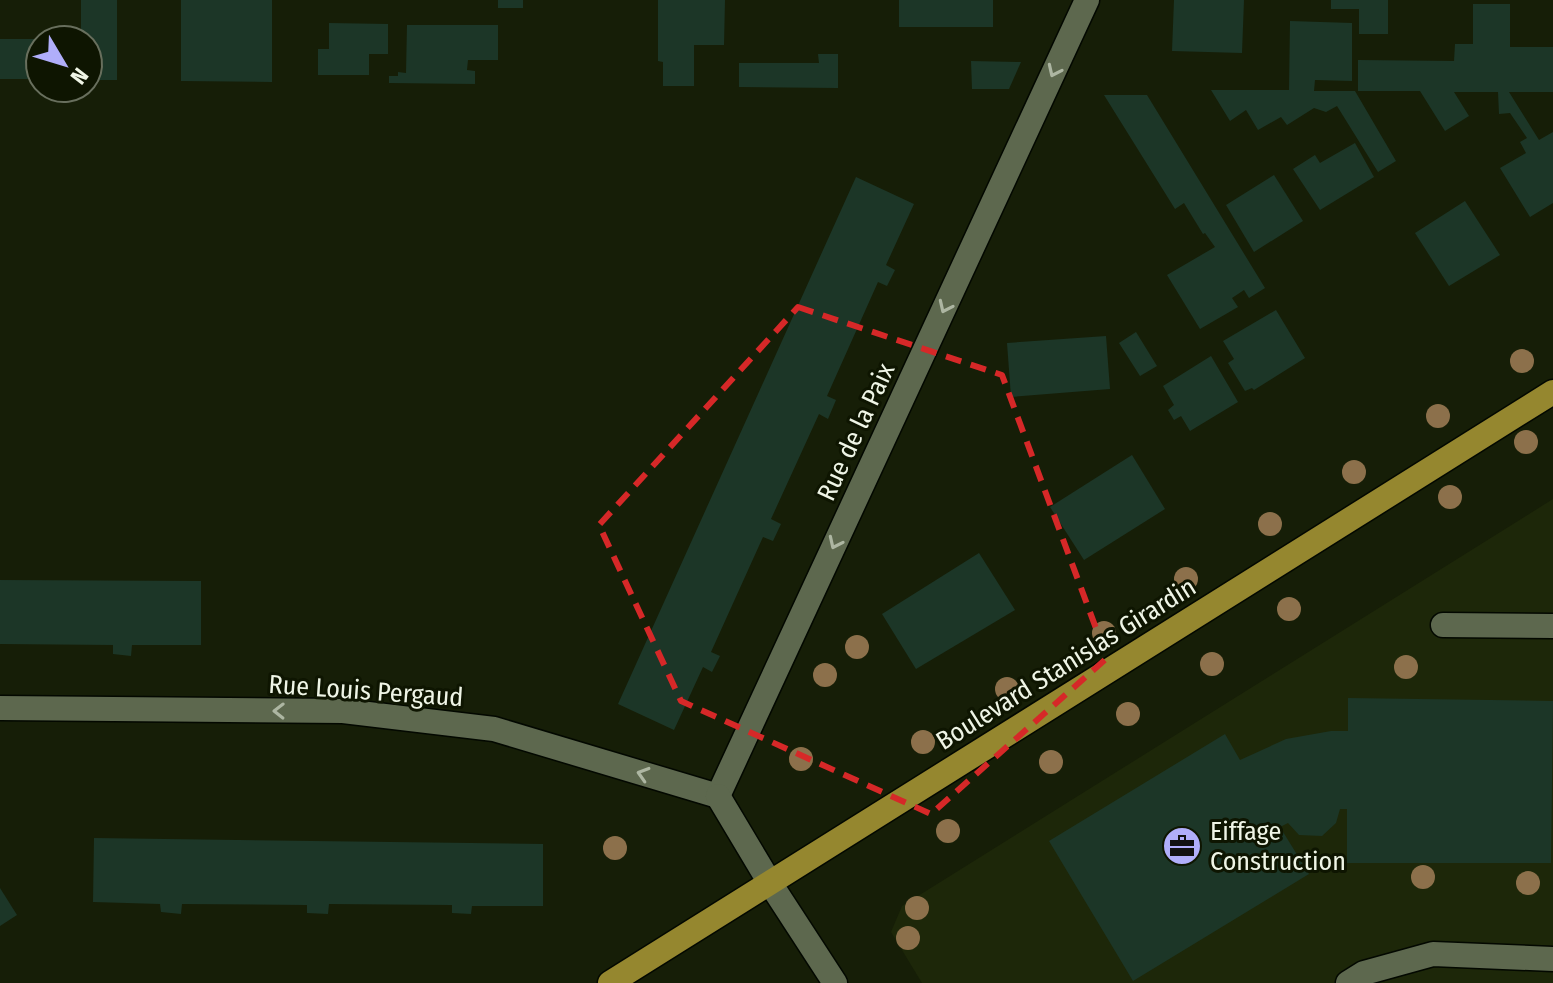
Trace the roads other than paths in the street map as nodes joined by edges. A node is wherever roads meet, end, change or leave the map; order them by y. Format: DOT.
graph roads {
  1 [pos="1087,0"];
  2 [pos="1553,392"];
  3 [pos="1443,625"];
  4 [pos="1553,626"];
  5 [pos="0,708"];
  6 [pos="718,796"];
  7 [pos="770,883"];
  8 [pos="1553,959"];
  9 [pos="610,983"];
  10 [pos="835,983"];
  11 [pos="1348,983"];
  1 -- 6 [label="street, Rue de la Paix, one-way"];
  2 -- 7 [label="main road, Boulevard Stanislas Girardin"];
  3 -- 4 [label="street"];
  6 -- 5 [label="street, Rue Louis Pergaud, one-way"];
  6 -- 7 [label="street"];
  7 -- 9 [label="main road, Boulevard Stanislas Girardin"];
  7 -- 10 [label="street"];
  8 -- 11 [label="street"];
}
